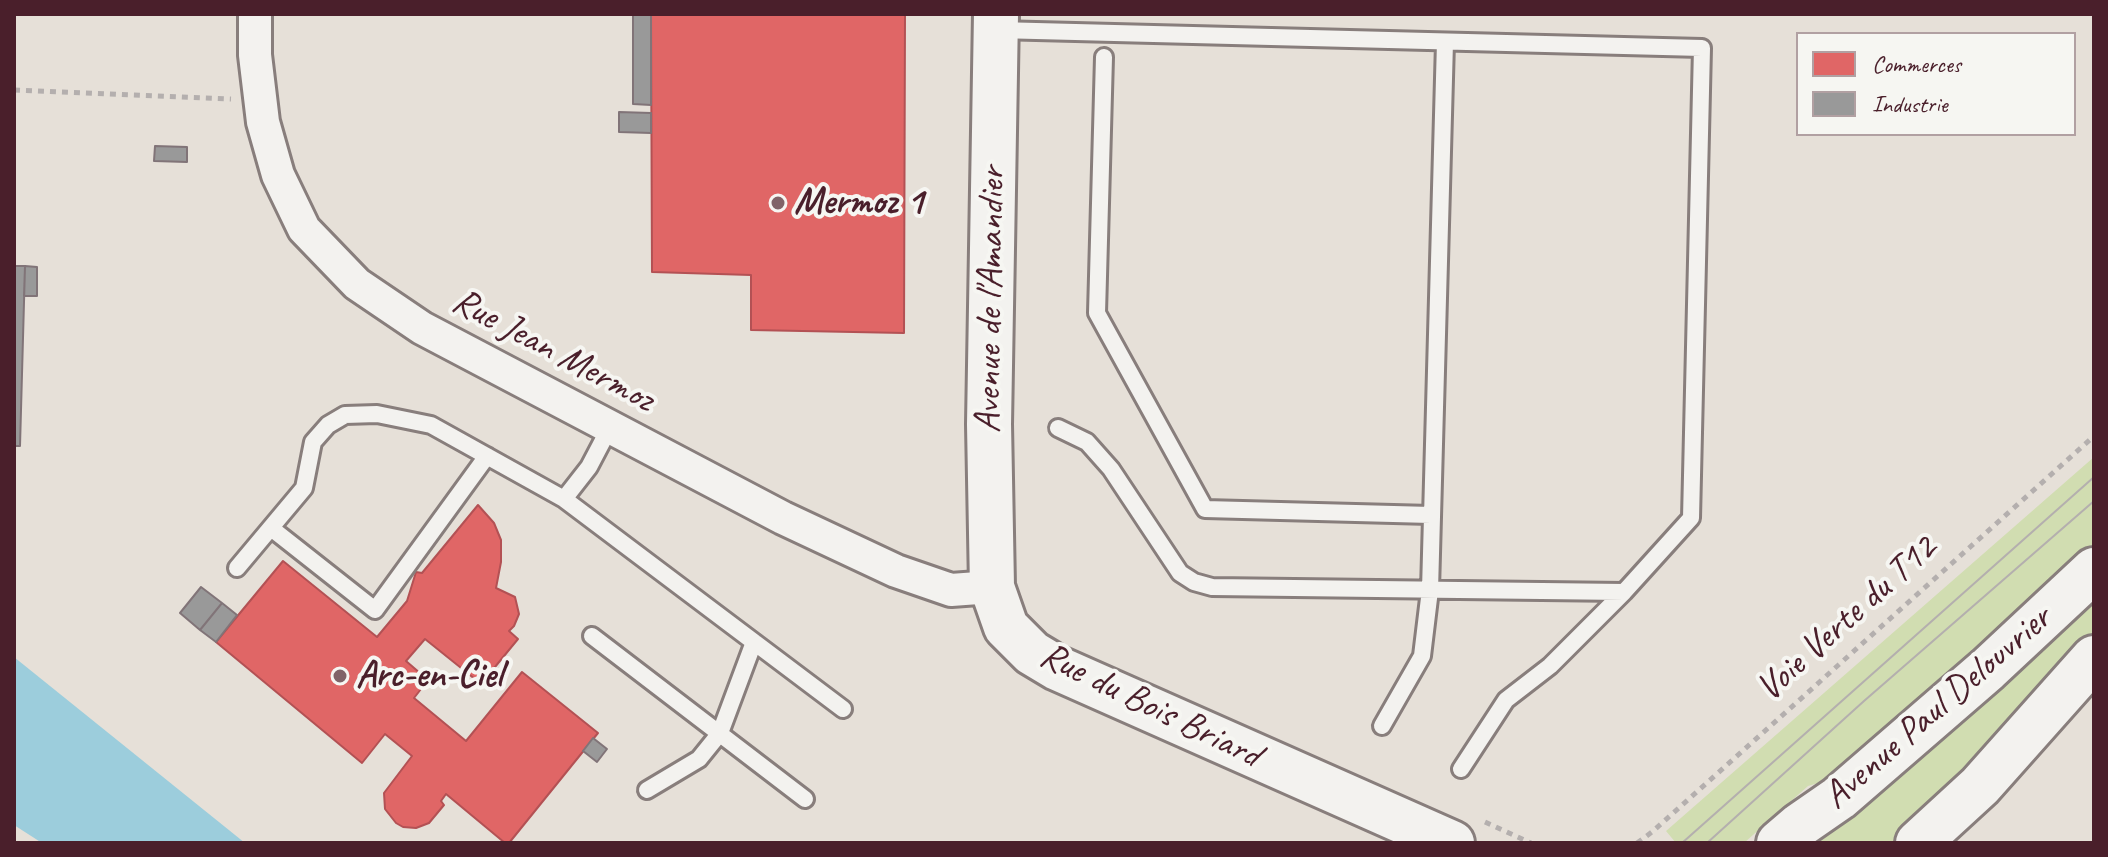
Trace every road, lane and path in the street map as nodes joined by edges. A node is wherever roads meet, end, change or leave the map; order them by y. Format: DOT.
graph roads {
  1 [pos="255,14"];
  2 [pos="995,22"];
  3 [pos="1445,42"];
  4 [pos="1104,57"];
  5 [pos="14,90"];
  6 [pos="236,99"];
  7 [pos="610,427"];
  8 [pos="1058,428"];
  9 [pos="2094,436"];
  10 [pos="487,456"];
  11 [pos="564,499"];
  12 [pos="1431,515"];
  13 [pos="271,528"];
  14 [pos="237,568"];
  15 [pos="2094,570"];
  16 [pos="992,587"];
  17 [pos="1430,590"];
  18 [pos="1624,592"];
  19 [pos="592,636"];
  20 [pos="754,642"];
  21 [pos="2094,658"];
  22 [pos="843,709"];
  23 [pos="1382,726"];
  24 [pos="720,733"];
  25 [pos="1461,769"];
  26 [pos="647,790"];
  27 [pos="1339,794"];
  28 [pos="805,799"];
  29 [pos="1386,843"];
  30 [pos="1452,843"];
  31 [pos="1637,843"];
  32 [pos="1779,843"];
  33 [pos="1918,843"];
  1 -- 7 [label="street, Rue Jean Mermoz"];
  2 -- 3 [label="lane"];
  2 -- 16 [label="main road, Avenue de l'Amandier"];
  3 -- 12 [label="lane"];
  3 -- 18 [label="lane"];
  4 -- 12 [label="lane"];
  5 -- 6 [label="path"];
  7 -- 11 [label="lane"];
  7 -- 16 [label="street, Rue Jean Mermoz"];
  8 -- 17 [label="lane"];
  9 -- 31 [label="path, Voie Verte du T12"];
  10 -- 11 [label="lane"];
  10 -- 13 [label="lane"];
  10 -- 13 [label="lane"];
  11 -- 20 [label="lane"];
  12 -- 17 [label="lane"];
  13 -- 14 [label="lane"];
  15 -- 32 [label="main road, Avenue Paul Delouvrier"];
  16 -- 27 [label="main road, Rue du Bois Briard"];
  17 -- 18 [label="lane"];
  17 -- 23 [label="lane"];
  18 -- 25 [label="lane"];
  19 -- 24 [label="lane"];
  20 -- 22 [label="lane"];
  20 -- 24 [label="lane"];
  21 -- 33 [label="main road, Avenue Paul Delouvrier"];
  24 -- 26 [label="lane"];
  24 -- 28 [label="lane"];
  27 -- 29 [label="main road, Rue du Bois Briard"];
  27 -- 30 [label="main road, Rue du Bois Briard"];
}
